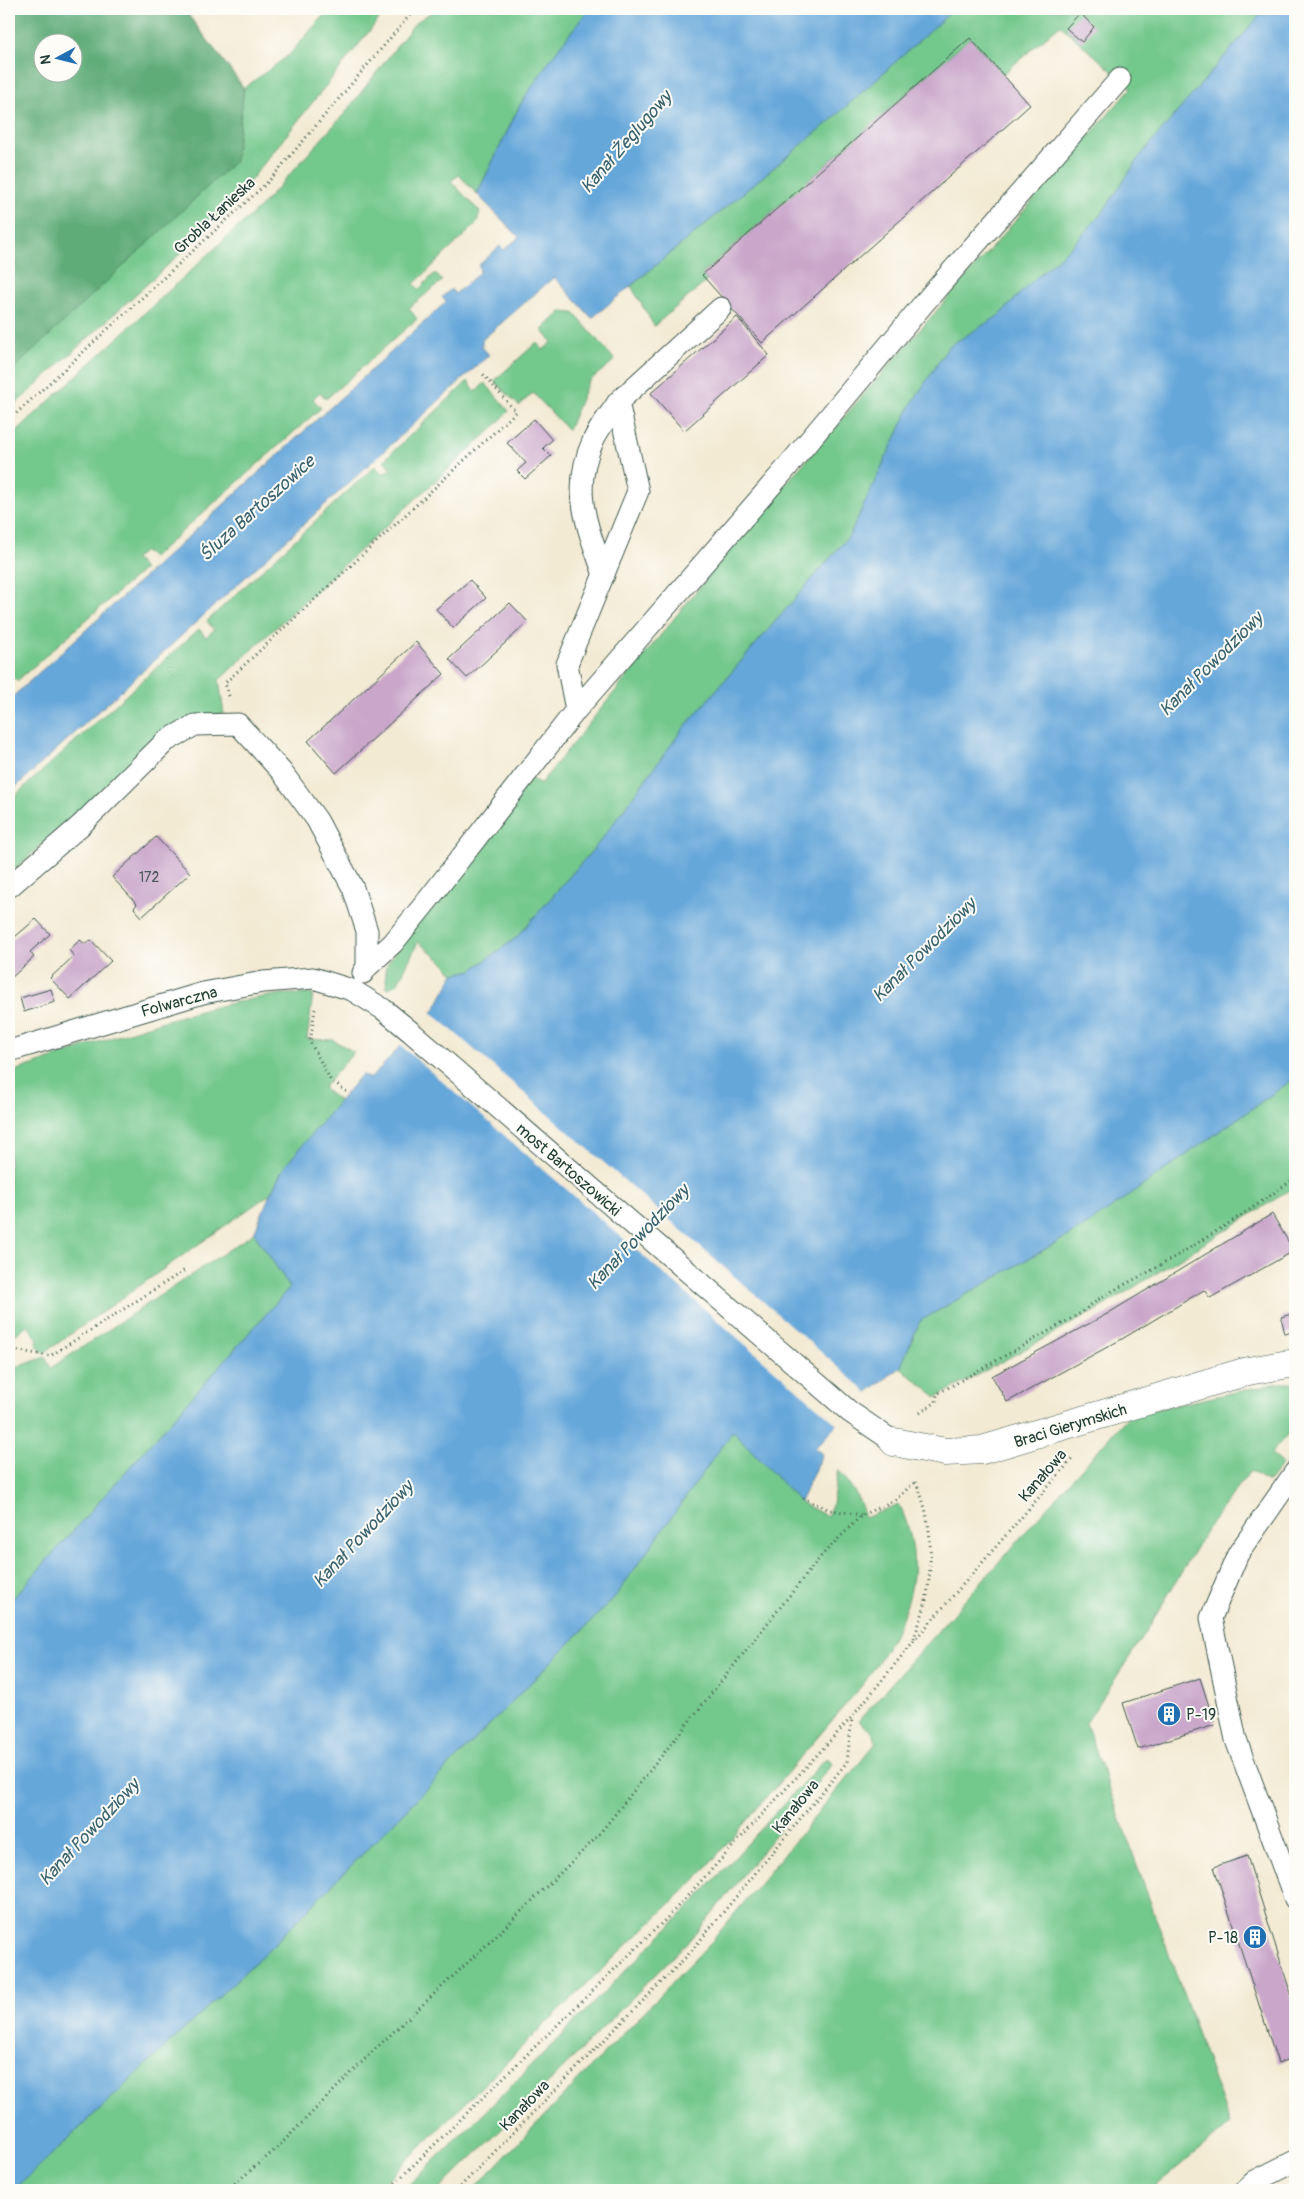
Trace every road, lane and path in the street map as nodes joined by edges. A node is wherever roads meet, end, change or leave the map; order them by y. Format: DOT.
graph roads {
  1 [pos="415,9"];
  2 [pos="1120,79"];
  3 [pos="721,308"];
  4 [pos="483,374"];
  5 [pos="618,402"];
  6 [pos="9,420"];
  7 [pos="604,575"];
  8 [pos="576,710"];
  9 [pos="238,724"];
  10 [pos="9,887"];
  11 [pos="367,967"];
  12 [pos="352,990"];
  13 [pos="316,1005"];
  14 [pos="9,1051"];
  15 [pos="347,1092"];
  16 [pos="1295,1178"];
  17 [pos="185,1270"];
  18 [pos="9,1353"];
  19 [pos="1295,1363"];
  20 [pos="936,1394"];
  21 [pos="850,1412"];
  22 [pos="894,1442"];
  23 [pos="1077,1454"];
  24 [pos="1295,1472"];
  25 [pos="916,1482"];
  26 [pos="802,1498"];
  27 [pos="862,1515"];
  28 [pos="913,1642"];
  29 [pos="852,1717"];
  30 [pos="1295,1899"];
  31 [pos="1295,2161"];
  32 [pos="227,2190"];
  33 [pos="388,2190"];
  34 [pos="457,2190"];
  35 [pos="1245,2190"];
  1 -- 6 [label="path, Grobla Łanieska"];
  2 -- 8 [label="lane"];
  3 -- 5 [label="lane"];
  4 -- 9 [label="path"];
  5 -- 7 [label="lane"];
  5 -- 7 [label="lane"];
  7 -- 8 [label="lane"];
  8 -- 11 [label="lane"];
  9 -- 10 [label="lane"];
  9 -- 11 [label="lane"];
  11 -- 12 [label="lane"];
  12 -- 14 [label="lane, Folwarczna"];
  12 -- 21 [label="lane, most Bartoszowicki"];
  13 -- 15 [label="path"];
  16 -- 20 [label="path"];
  17 -- 18 [label="path"];
  19 -- 22 [label="street, Braci Gierymskich"];
  21 -- 22 [label="lane, Braci Gierymskich"];
  22 -- 25 [label="path"];
  23 -- 28 [label="path, Kanałowa"];
  24 -- 30 [label="lane"];
  25 -- 27 [label="path"];
  25 -- 28 [label="path"];
  26 -- 27 [label="path"];
  27 -- 32 [label="path"];
  28 -- 29 [label="path, Kanałowa"];
  29 -- 33 [label="path"];
  29 -- 34 [label="path, Kanałowa"];
  31 -- 35 [label="lane"];
}
